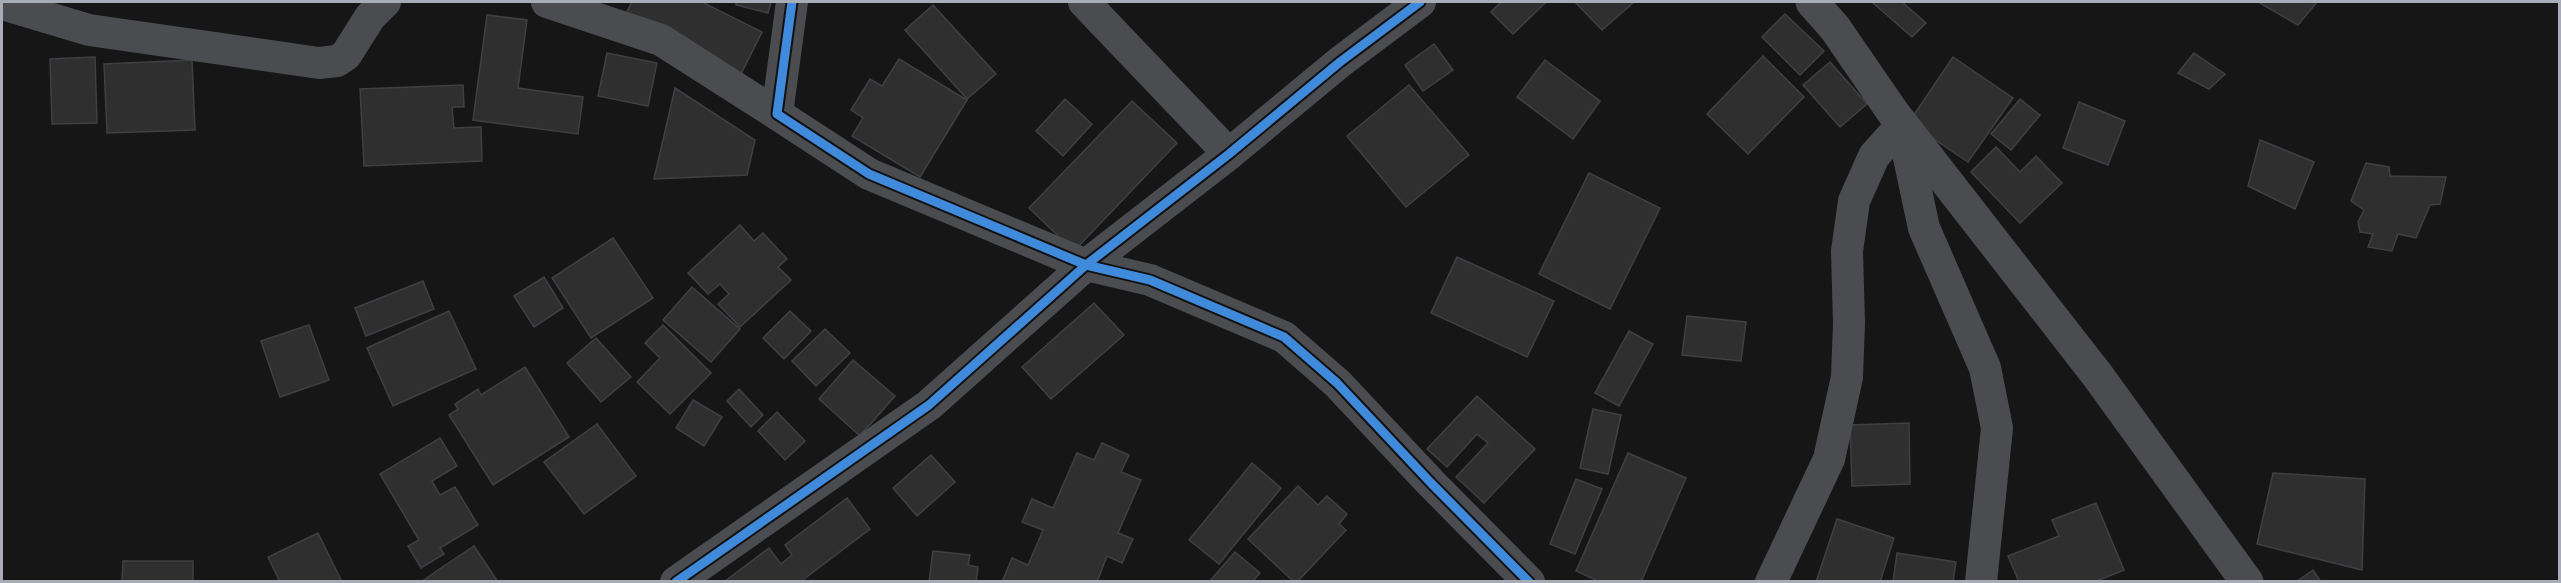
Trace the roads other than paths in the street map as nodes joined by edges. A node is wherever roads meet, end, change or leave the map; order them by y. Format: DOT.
graph roads {
  1 [pos="385,2"];
  2 [pos="547,2"];
  3 [pos="792,2"];
  4 [pos="1084,2"];
  5 [pos="1420,2"];
  6 [pos="1812,2"];
  7 [pos="2,4"];
  8 [pos="777,114"];
  9 [pos="1898,119"];
  10 [pos="1229,154"];
  11 [pos="1086,266"];
  12 [pos="676,582"];
  13 [pos="1529,582"];
  14 [pos="1771,582"];
  15 [pos="1981,582"];
  16 [pos="2247,582"];
  1 -- 7 [label="street"];
  2 -- 8 [label="street"];
  3 -- 8 [label="street"];
  4 -- 10 [label="street"];
  5 -- 10 [label="street"];
  6 -- 9 [label="street"];
  8 -- 11 [label="street"];
  9 -- 14 [label="street"];
  9 -- 15 [label="street"];
  9 -- 16 [label="street"];
  10 -- 11 [label="street"];
  11 -- 12 [label="street"];
  11 -- 13 [label="street"];
}
